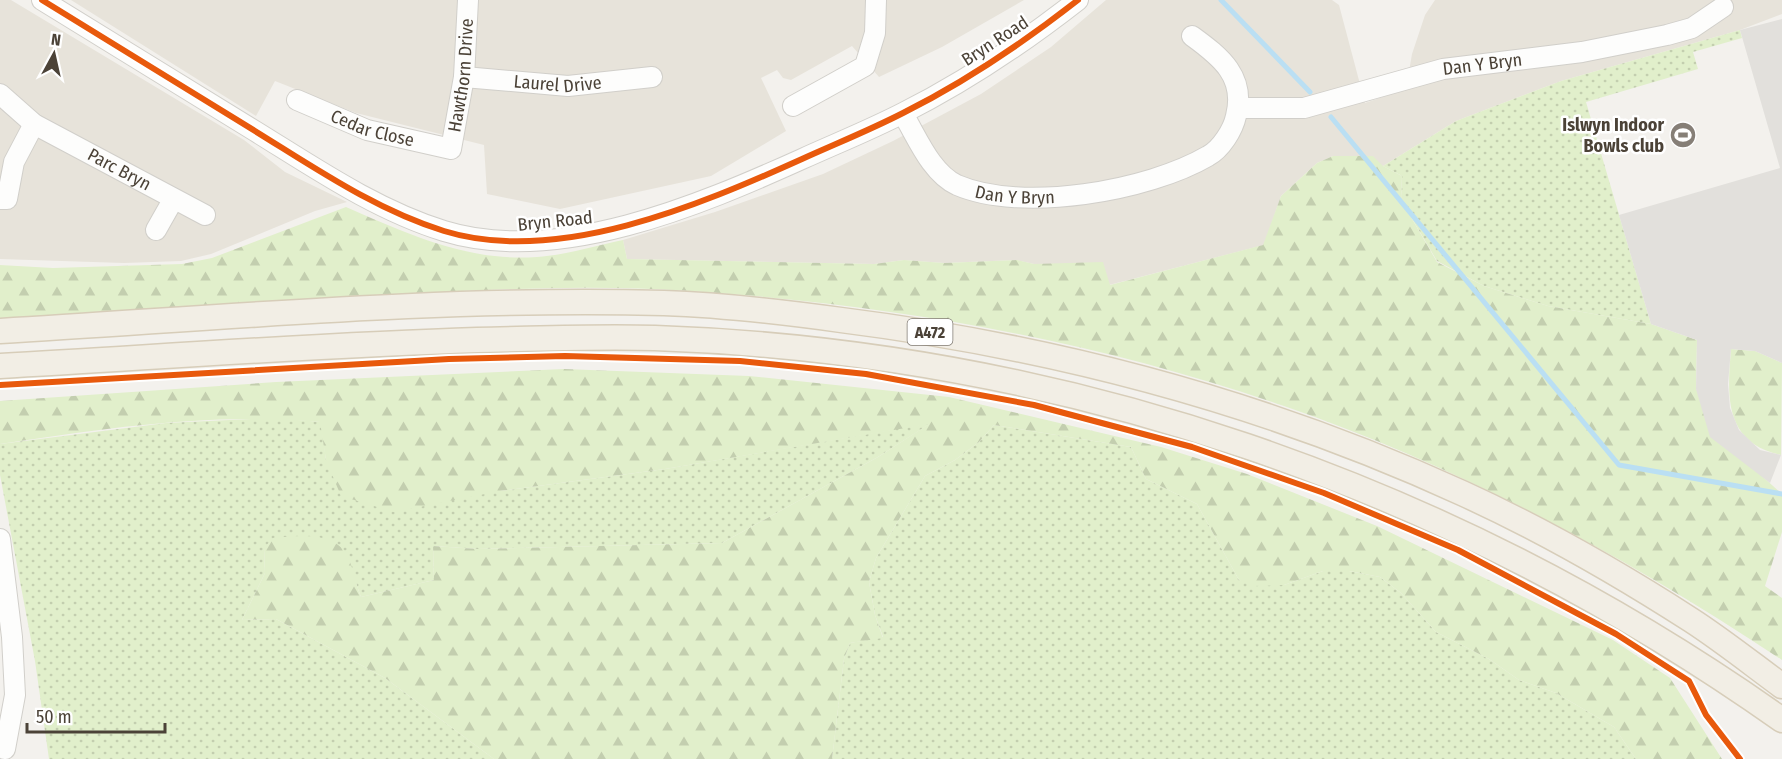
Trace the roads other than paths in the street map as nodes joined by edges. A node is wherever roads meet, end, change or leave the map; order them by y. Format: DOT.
graph roads {
  1 [pos="42,0"];
  2 [pos="468,0"];
  3 [pos="876,0"];
  4 [pos="1078,0"];
  5 [pos="1724,7"];
  6 [pos="1192,36"];
  7 [pos="464,77"];
  8 [pos="652,77"];
  9 [pos="0,94"];
  10 [pos="297,100"];
  11 [pos="793,106"];
  12 [pos="1238,108"];
  13 [pos="903,114"];
  14 [pos="34,124"];
  15 [pos="451,149"];
  16 [pos="0,199"];
  17 [pos="173,200"];
  18 [pos="206,215"];
  19 [pos="156,230"];
  20 [pos="0,331"];
  21 [pos="0,366"];
  22 [pos="0,539"];
  23 [pos="1782,686"];
  24 [pos="1782,720"];
  25 [pos="5,751"];
  1 -- 13 [label="street, Bryn Road"];
  2 -- 7 [label="street, Hawthorn Drive"];
  3 -- 11 [label="street"];
  4 -- 13 [label="street, Bryn Road"];
  5 -- 12 [label="street, Dan Y Bryn"];
  6 -- 12 [label="street, Dan Y Bryn"];
  7 -- 8 [label="street, Laurel Drive"];
  7 -- 15 [label="street, Hawthorn Drive"];
  9 -- 14 [label="street, Parc Bryn"];
  10 -- 15 [label="street, Cedar Close"];
  12 -- 13 [label="street, Dan Y Bryn"];
  14 -- 16 [label="street"];
  14 -- 17 [label="street, Parc Bryn"];
  17 -- 18 [label="street, Parc Bryn"];
  17 -- 19 [label="street"];
  20 -- 23 [label="main road, A472"];
  21 -- 24 [label="main road, A472"];
  22 -- 25 [label="street"];
}
